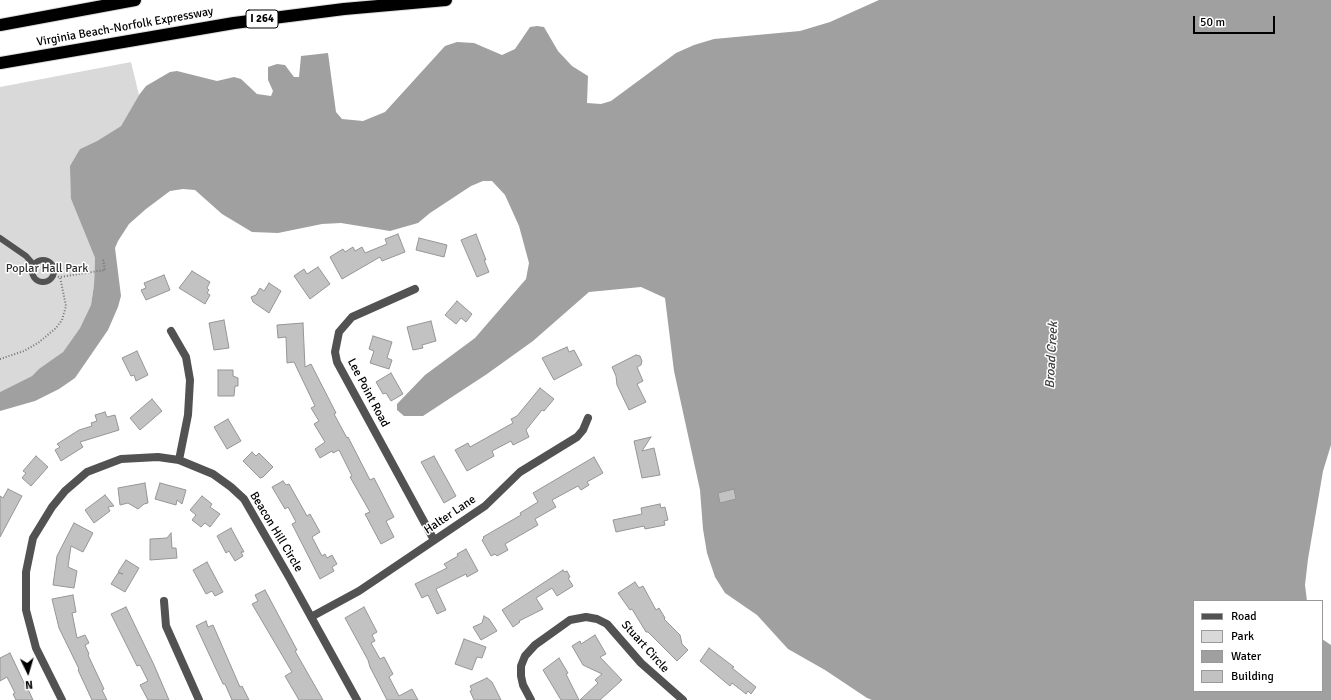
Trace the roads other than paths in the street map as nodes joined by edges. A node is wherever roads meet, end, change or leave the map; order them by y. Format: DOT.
graph roads {
  1 [pos="135,0"];
  2 [pos="446,0"];
  3 [pos="0,25"];
  4 [pos="80,49"];
  5 [pos="0,63"];
  6 [pos="0,69"];
  7 [pos="0,238"];
  8 [pos="33,264"];
  9 [pos="415,289"];
  10 [pos="171,331"];
  11 [pos="588,418"];
  12 [pos="179,460"];
  13 [pos="434,540"];
  14 [pos="164,601"];
  15 [pos="311,617"];
  16 [pos="62,700"];
  17 [pos="199,700"];
  18 [pos="357,700"];
  19 [pos="531,700"];
  20 [pos="683,700"];
  1 -- 3 [label="highway, Virginia Beach-Norfolk Expressway"];
  2 -- 4 [label="highway, Virginia Beach-Norfolk Expressway / I 264"];
  4 -- 5 [label="highway, Virginia Beach-Norfolk Expressway / I 264"];
  4 -- 6 [label="highway"];
  7 -- 8 [label="lane"];
  8 -- 8 [label="lane"];
  9 -- 13 [label="street, Lee Point Road"];
  10 -- 12 [label="street"];
  11 -- 13 [label="street, Halter Lane"];
  12 -- 15 [label="street, Beacon Hill Circle"];
  12 -- 16 [label="street, Beacon Hill Circle"];
  13 -- 15 [label="street, Halter Lane"];
  14 -- 17 [label="street"];
  15 -- 18 [label="street, Beacon Hill Circle"];
  19 -- 20 [label="street, Stuart Circle"];
}
